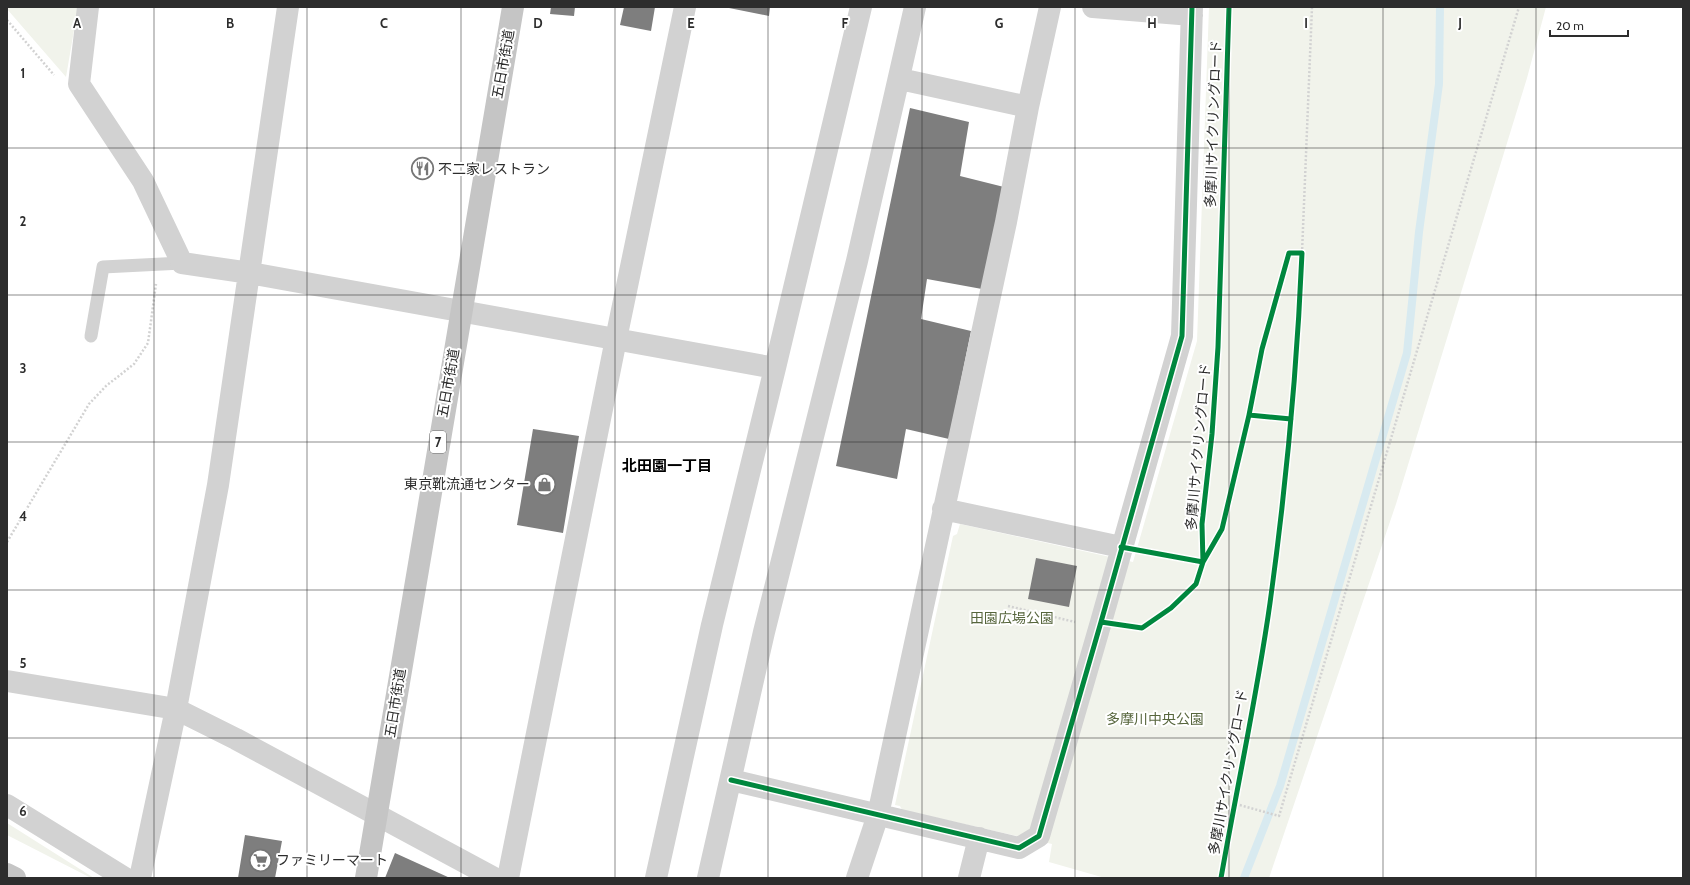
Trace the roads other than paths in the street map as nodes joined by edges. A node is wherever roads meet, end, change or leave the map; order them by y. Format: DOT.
graph roads {
  1 [pos="88,7"];
  2 [pos="288,7"];
  3 [pos="512,7"];
  4 [pos="685,7"];
  5 [pos="860,7"];
  6 [pos="915,7"];
  7 [pos="1050,7"];
  8 [pos="1093,7"];
  9 [pos="1192,11"];
  10 [pos="900,78"];
  11 [pos="1028,107"];
  12 [pos="182,263"];
  13 [pos="250,273"];
  14 [pos="460,312"];
  15 [pos="91,336"];
  16 [pos="616,339"];
  17 [pos="775,368"];
  18 [pos="943,509"];
  19 [pos="1121,547"];
  20 [pos="7,681"];
  21 [pos="176,709"];
  22 [pos="731,780"];
  23 [pos="7,805"];
  24 [pos="377,815"];
  25 [pos="878,815"];
  26 [pos="980,838"];
  27 [pos="7,874"];
  28 [pos="15,878"];
  29 [pos="125,878"];
  30 [pos="140,878"];
  31 [pos="366,878"];
  32 [pos="494,878"];
  33 [pos="508,878"];
  34 [pos="656,878"];
  35 [pos="708,878"];
  36 [pos="857,878"];
  37 [pos="969,878"];
  1 -- 12 [label="street"];
  2 -- 13 [label="street"];
  3 -- 14 [label="main road, 五日市街道 / 7"];
  4 -- 16 [label="street"];
  5 -- 17 [label="street"];
  6 -- 10 [label="street"];
  7 -- 11 [label="street"];
  8 -- 9 [label="street"];
  9 -- 19 [label="street"];
  10 -- 11 [label="street"];
  10 -- 22 [label="street"];
  11 -- 18 [label="street"];
  12 -- 13 [label="street"];
  12 -- 15 [label="lane"];
  13 -- 14 [label="street"];
  13 -- 21 [label="street"];
  14 -- 16 [label="street"];
  14 -- 24 [label="main road, 五日市街道 / 7"];
  16 -- 17 [label="street"];
  16 -- 33 [label="street"];
  17 -- 34 [label="street"];
  18 -- 19 [label="street"];
  18 -- 25 [label="street"];
  19 -- 26 [label="street"];
  20 -- 21 [label="street"];
  21 -- 24 [label="street"];
  21 -- 30 [label="street"];
  22 -- 25 [label="street"];
  22 -- 35 [label="street"];
  23 -- 29 [label="street"];
  24 -- 31 [label="main road, 五日市街道 / 7"];
  24 -- 32 [label="street"];
  25 -- 26 [label="street"];
  25 -- 36 [label="street"];
  26 -- 37 [label="street"];
  27 -- 28 [label="main road"];
}
